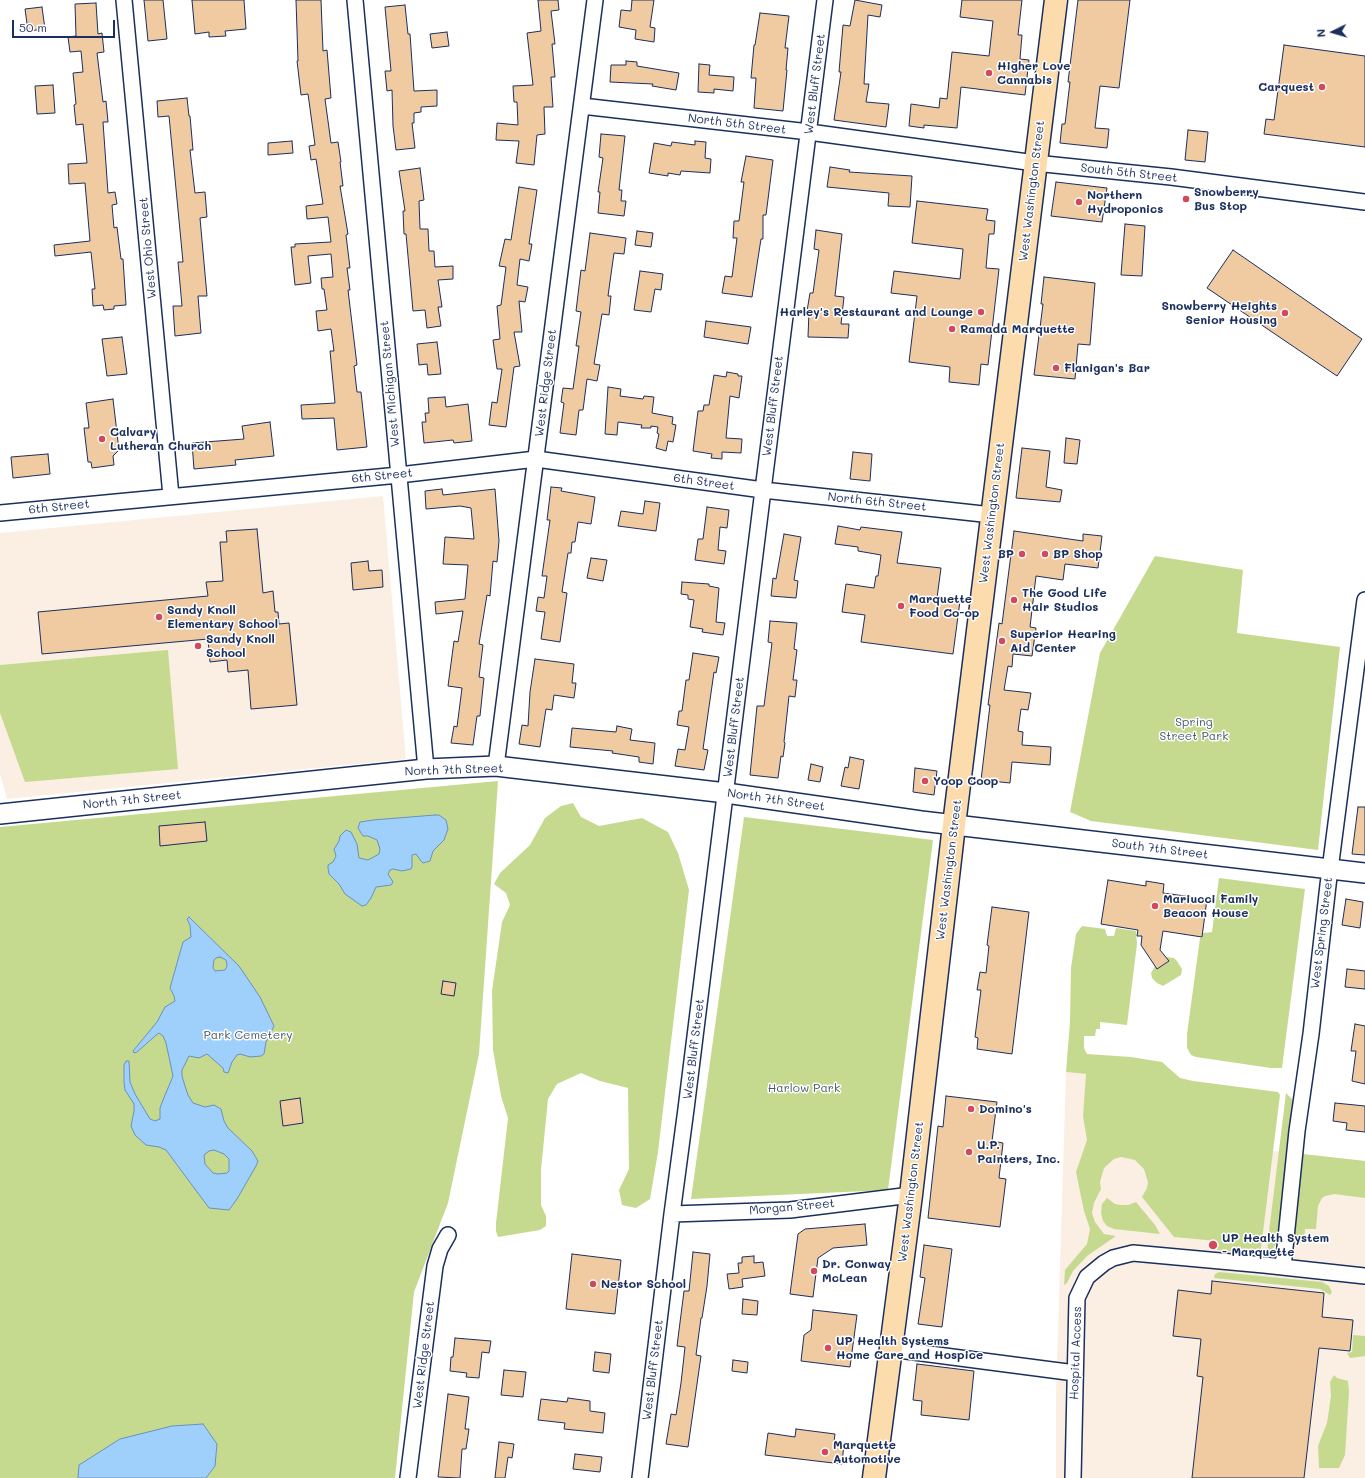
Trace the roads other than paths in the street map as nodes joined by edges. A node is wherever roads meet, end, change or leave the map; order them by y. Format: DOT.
graph roads {
  1 [pos="124,0"];
  2 [pos="355,0"];
  3 [pos="595,0"];
  4 [pos="825,0"];
  5 [pos="1056,0"];
  6 [pos="582,106"];
  7 [pos="809,132"];
  8 [pos="1035,163"];
  9 [pos="1365,202"];
  10 [pos="536,459"];
  11 [pos="399,475"];
  12 [pos="763,490"];
  13 [pos="172,496"];
  14 [pos="0,513"];
  15 [pos="992,515"];
  16 [pos="1365,600"];
  17 [pos="496,766"];
  18 [pos="426,769"];
  19 [pos="726,792"];
  20 [pos="0,814"];
  21 [pos="954,825"];
  22 [pos="1330,869"];
  23 [pos="1365,873"];
  24 [pos="911,1195"];
  25 [pos="672,1214"];
  26 [pos="448,1235"];
  27 [pos="1283,1267"];
  28 [pos="1365,1276"];
  29 [pos="891,1349"];
  30 [pos="1075,1372"];
  31 [pos="408,1478"];
  32 [pos="640,1478"];
  33 [pos="874,1478"];
  34 [pos="1073,1478"];
  1 -- 13 [label="street, West Ohio Street"];
  2 -- 11 [label="street, West Michigan Street"];
  3 -- 6 [label="street, West Ridge Street"];
  4 -- 7 [label="street, West Bluff Street"];
  5 -- 8 [label="main road, West Washington Street"];
  6 -- 7 [label="street, North 5th Street"];
  6 -- 10 [label="street, West Ridge Street"];
  7 -- 8 [label="street, North 5th Street"];
  7 -- 12 [label="street, West Bluff Street"];
  8 -- 9 [label="street, South 5th Street"];
  8 -- 15 [label="main road, West Washington Street"];
  10 -- 11 [label="street, 6th Street"];
  10 -- 12 [label="street, 6th Street"];
  10 -- 17 [label="street, West Ridge Street"];
  11 -- 13 [label="street, 6th Street"];
  11 -- 18 [label="street, West Michigan Street"];
  12 -- 15 [label="street, North 6th Street"];
  12 -- 19 [label="street, West Bluff Street"];
  13 -- 14 [label="street, 6th Street"];
  15 -- 21 [label="main road, West Washington Street"];
  16 -- 22 [label="street, West Spring Street"];
  17 -- 18 [label="street, North 7th Street"];
  17 -- 19 [label="street, North 7th Street"];
  18 -- 20 [label="street, North 7th Street"];
  19 -- 21 [label="street, North 7th Street"];
  19 -- 25 [label="street, West Bluff Street"];
  21 -- 22 [label="street, South 7th Street"];
  21 -- 24 [label="main road, West Washington Street"];
  22 -- 23 [label="street, South 7th Street"];
  22 -- 27 [label="street, West Spring Street"];
  24 -- 25 [label="street, Morgan Street"];
  24 -- 29 [label="main road, West Washington Street"];
  25 -- 32 [label="street, West Bluff Street"];
  26 -- 31 [label="street, West Ridge Street"];
  27 -- 28 [label="street, Hospital Access"];
  27 -- 30 [label="street, Hospital Access"];
  29 -- 30 [label="street"];
  29 -- 33 [label="main road, West Washington Street"];
  30 -- 34 [label="street, Hospital Access"];
}
